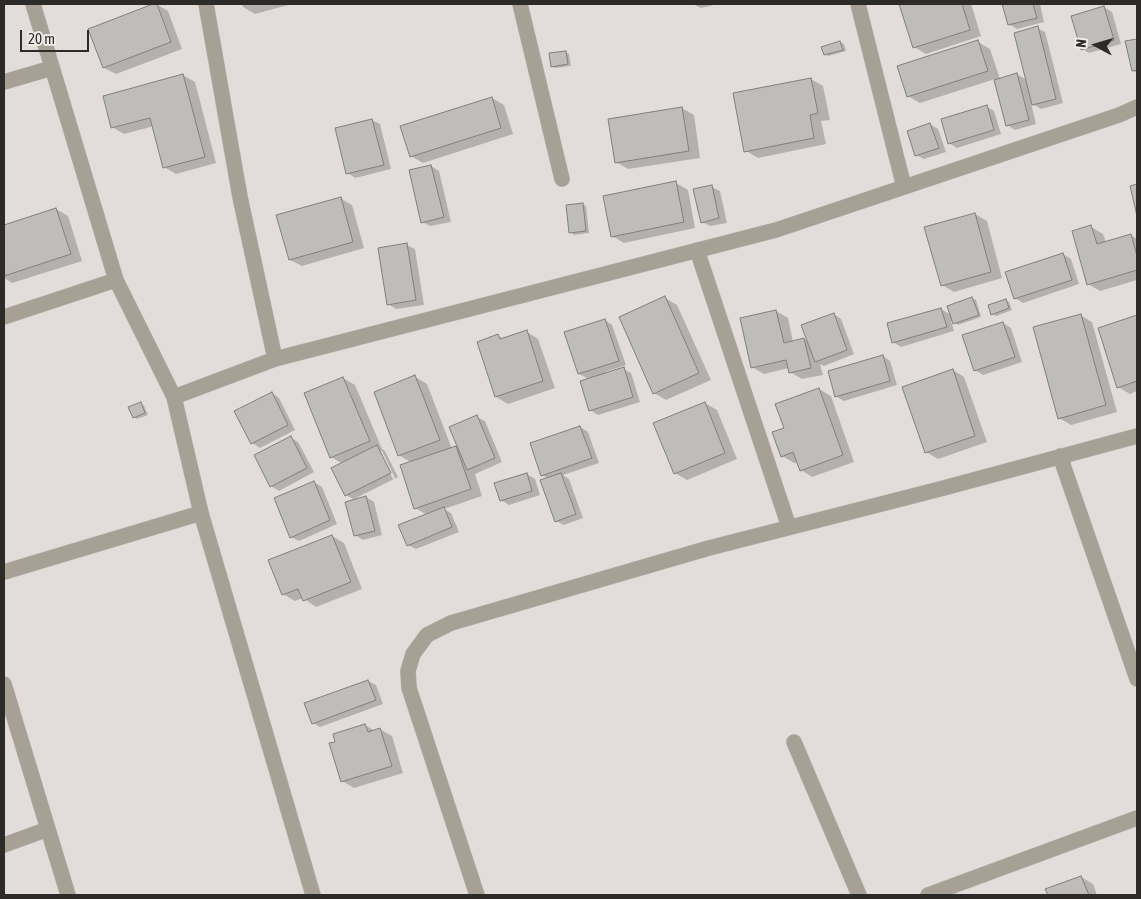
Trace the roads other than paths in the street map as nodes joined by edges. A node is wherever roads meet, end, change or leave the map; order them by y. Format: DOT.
graph roads {
  1 [pos="33,4"];
  2 [pos="206,4"];
  3 [pos="520,4"];
  4 [pos="858,4"];
  5 [pos="52,68"];
  6 [pos="4,82"];
  7 [pos="1137,106"];
  8 [pos="562,179"];
  9 [pos="904,187"];
  10 [pos="697,250"];
  11 [pos="116,280"];
  12 [pos="4,317"];
  13 [pos="275,359"];
  14 [pos="174,397"];
  15 [pos="1137,436"];
  16 [pos="1060,456"];
  17 [pos="201,513"];
  18 [pos="789,527"];
  19 [pos="4,572"];
  20 [pos="1137,679"];
  21 [pos="4,684"];
  22 [pos="794,742"];
  23 [pos="1137,818"];
  24 [pos="48,829"];
  25 [pos="4,845"];
  26 [pos="68,895"];
  27 [pos="313,895"];
  28 [pos="477,895"];
  29 [pos="859,895"];
  30 [pos="928,895"];
  1 -- 5 [label="street"];
  2 -- 13 [label="street"];
  3 -- 8 [label="street"];
  4 -- 9 [label="street"];
  5 -- 6 [label="street"];
  5 -- 11 [label="street"];
  7 -- 9 [label="street"];
  9 -- 10 [label="street"];
  10 -- 13 [label="street"];
  10 -- 18 [label="street"];
  11 -- 12 [label="street"];
  11 -- 14 [label="street"];
  13 -- 14 [label="street"];
  14 -- 17 [label="street"];
  15 -- 16 [label="street"];
  16 -- 18 [label="street"];
  16 -- 20 [label="street"];
  17 -- 19 [label="street"];
  17 -- 27 [label="street"];
  18 -- 28 [label="street"];
  21 -- 24 [label="street"];
  22 -- 29 [label="street"];
  23 -- 30 [label="street"];
  24 -- 25 [label="street"];
  24 -- 26 [label="street"];
}
